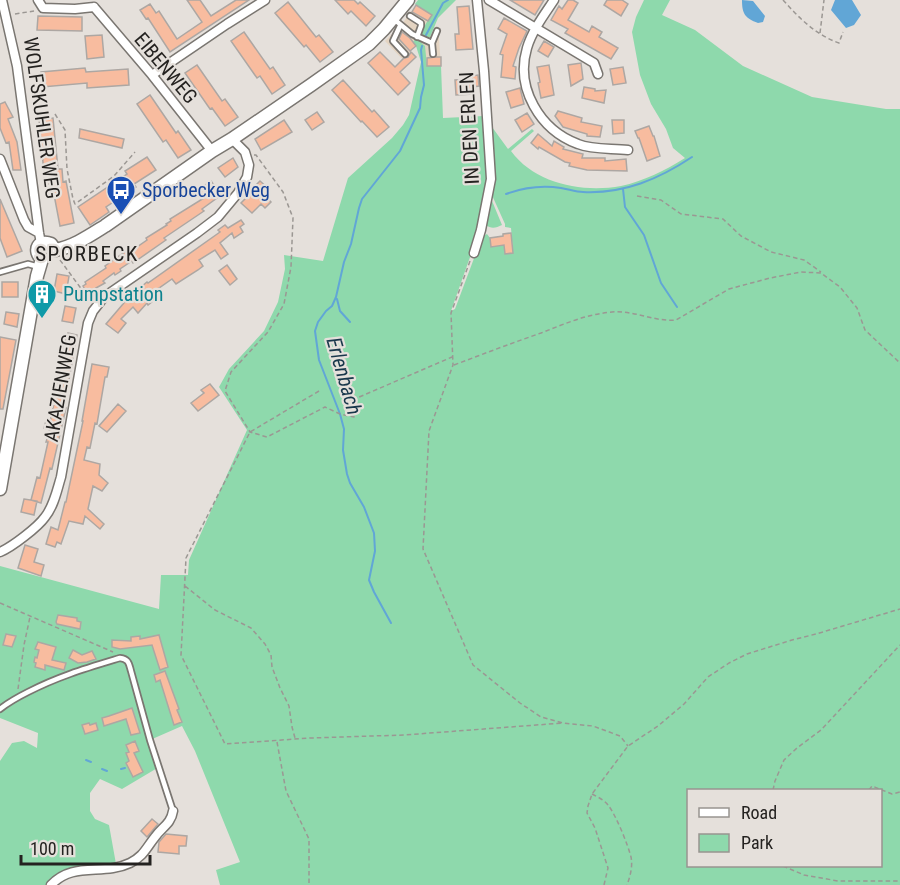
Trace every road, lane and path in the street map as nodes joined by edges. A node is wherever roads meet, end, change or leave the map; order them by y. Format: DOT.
graph roads {
  1 [pos="2,0"];
  2 [pos="265,0"];
  3 [pos="408,0"];
  4 [pos="477,0"];
  5 [pos="489,0"];
  6 [pos="554,0"];
  7 [pos="783,0"];
  8 [pos="824,0"];
  9 [pos="94,3"];
  10 [pos="41,4"];
  11 [pos="22,12"];
  12 [pos="410,16"];
  13 [pos="397,22"];
  14 [pos="537,28"];
  15 [pos="437,31"];
  16 [pos="843,32"];
  17 [pos="820,34"];
  18 [pos="417,37"];
  19 [pos="432,43"];
  20 [pos="405,54"];
  21 [pos="433,54"];
  22 [pos="598,74"];
  23 [pos="153,75"];
  24 [pos="55,114"];
  25 [pos="232,139"];
  26 [pos="628,150"];
  27 [pos="212,151"];
  28 [pos="135,152"];
  29 [pos="245,152"];
  30 [pos="0,159"];
  31 [pos="637,196"];
  32 [pos="40,238"];
  33 [pos="474,253"];
  34 [pos="57,254"];
  35 [pos="40,263"];
  36 [pos="0,272"];
  37 [pos="821,273"];
  38 [pos="95,308"];
  39 [pos="453,356"];
  40 [pos="900,363"];
  41 [pos="453,365"];
  42 [pos="319,390"];
  43 [pos="250,432"];
  44 [pos="0,489"];
  45 [pos="0,552"];
  46 [pos="184,585"];
  47 [pos="0,603"];
  48 [pos="900,609"];
  49 [pos="30,616"];
  50 [pos="900,645"];
  51 [pos="120,658"];
  52 [pos="21,696"];
  53 [pos="0,710"];
  54 [pos="563,723"];
  55 [pos="296,739"];
  56 [pos="276,740"];
  57 [pos="628,746"];
  58 [pos="773,789"];
  59 [pos="882,790"];
  60 [pos="900,792"];
  61 [pos="592,794"];
  62 [pos="173,811"];
  63 [pos="785,867"];
  64 [pos="900,881"];
  65 [pos="51,885"];
  66 [pos="309,885"];
  67 [pos="604,885"];
  68 [pos="627,885"];
  1 -- 32 [label="street, WOLFSKUHLER WEG"];
  2 -- 23 [label="street"];
  3 -- 13 [label="street"];
  4 -- 33 [label="street, IN DEN ERLEN"];
  5 -- 14 [label="street"];
  6 -- 14 [label="street"];
  7 -- 17 [label="path"];
  8 -- 17 [label="path"];
  9 -- 10 [label="street"];
  9 -- 23 [label="street, EIBENWEG"];
  10 -- 11 [label="path"];
  12 -- 18 [label="lane"];
  13 -- 18 [label="lane"];
  13 -- 20 [label="lane"];
  13 -- 25 [label="street"];
  14 -- 22 [label="street"];
  14 -- 26 [label="street"];
  15 -- 19 [label="lane"];
  16 -- 17 [label="path"];
  18 -- 19 [label="lane"];
  19 -- 21 [label="lane"];
  23 -- 27 [label="street, EIBENWEG"];
  24 -- 28 [label="path"];
  25 -- 27 [label="street"];
  25 -- 29 [label="street"];
  27 -- 34 [label="street"];
  29 -- 38 [label="street"];
  29 -- 43 [label="path"];
  30 -- 32 [label="street"];
  31 -- 37 [label="path"];
  32 -- 34 [label="street"];
  32 -- 35 [label="street, WOLFSKUHLER WEG"];
  33 -- 39 [label="path"];
  34 -- 35 [label="street"];
  34 -- 38 [label="path"];
  35 -- 36 [label="lane"];
  35 -- 44 [label="street, WOLFSKUHLER WEG"];
  37 -- 40 [label="path"];
  37 -- 41 [label="path"];
  38 -- 45 [label="street, AKAZIENWEG"];
  39 -- 41 [label="path"];
  39 -- 43 [label="path"];
  41 -- 54 [label="path"];
  42 -- 43 [label="path"];
  43 -- 46 [label="path"];
  46 -- 55 [label="path"];
  46 -- 56 [label="path"];
  47 -- 49 [label="path"];
  48 -- 57 [label="path"];
  49 -- 51 [label="path"];
  49 -- 52 [label="path"];
  50 -- 58 [label="path"];
  51 -- 52 [label="lane"];
  51 -- 62 [label="lane"];
  52 -- 53 [label="lane"];
  54 -- 55 [label="path"];
  54 -- 57 [label="path"];
  55 -- 56 [label="path"];
  56 -- 66 [label="path"];
  57 -- 61 [label="path"];
  59 -- 60 [label="path"];
  61 -- 67 [label="path"];
  61 -- 68 [label="path"];
  62 -- 65 [label="street"];
  63 -- 64 [label="path"];
}
